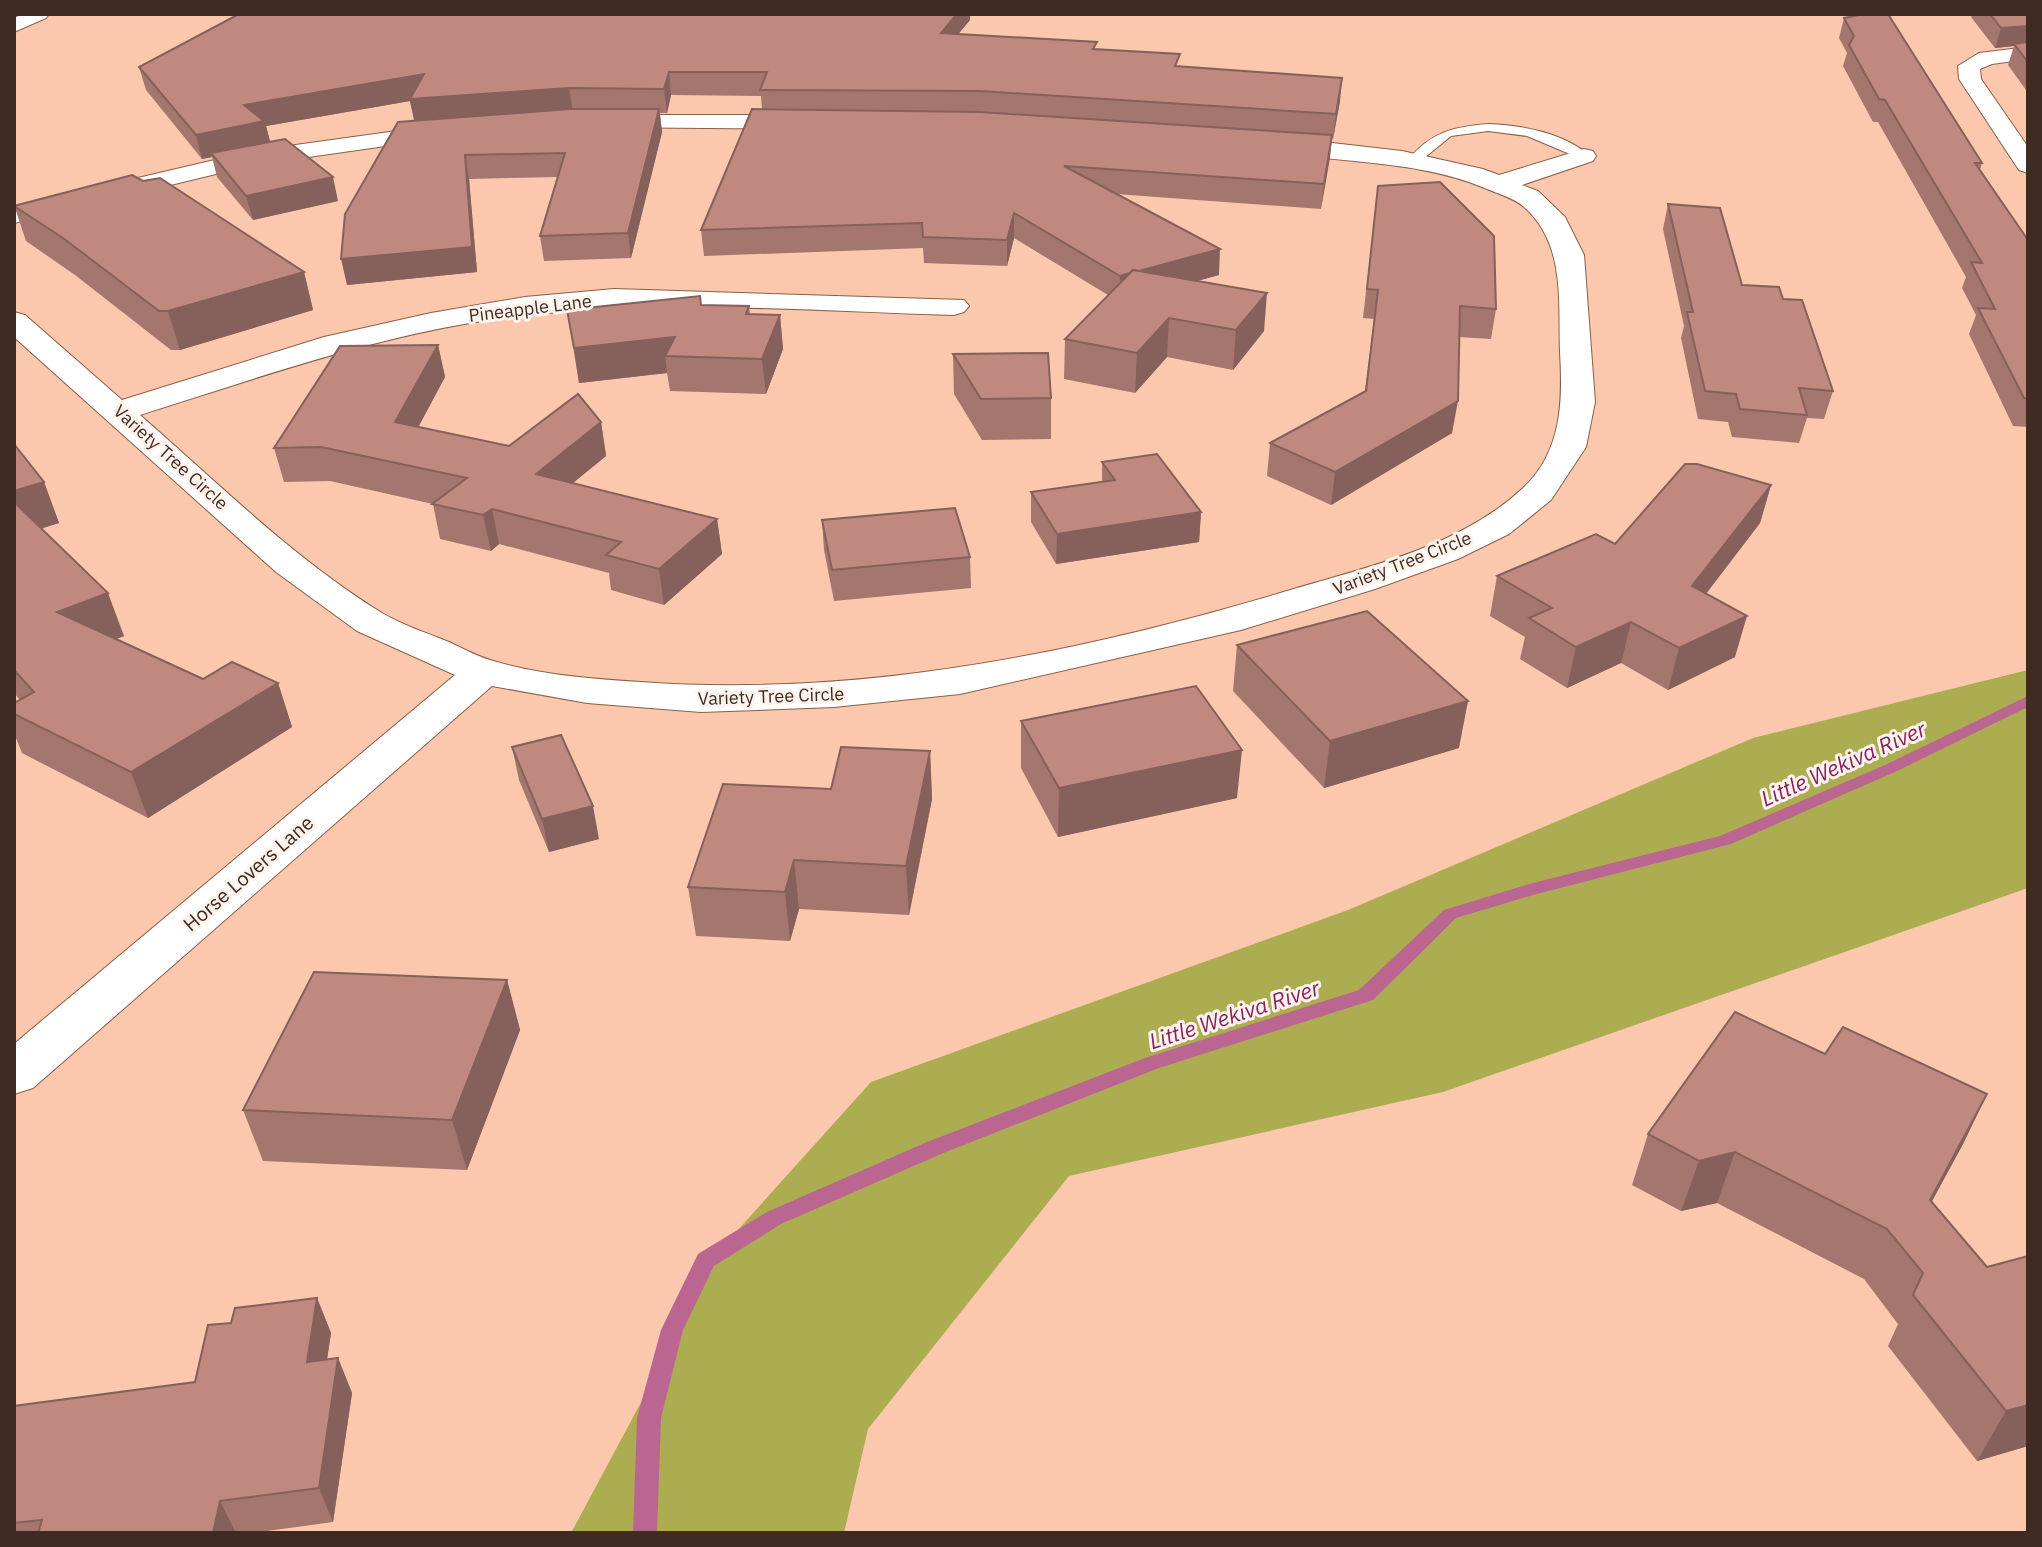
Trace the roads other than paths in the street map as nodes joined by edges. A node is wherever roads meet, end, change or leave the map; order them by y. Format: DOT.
graph roads {
  1 [pos="39,14"];
  2 [pos="14,26"];
  3 [pos="2028,53"];
  4 [pos="573,122"];
  5 [pos="832,122"];
  6 [pos="478,128"];
  7 [pos="1244,141"];
  8 [pos="1584,156"];
  9 [pos="1414,160"];
  10 [pos="2028,165"];
  11 [pos="1498,184"];
  12 [pos="14,215"];
  13 [pos="954,306"];
  14 [pos="14,321"];
  15 [pos="120,411"];
  16 [pos="483,672"];
  17 [pos="14,1074"];
  1 -- 2 [label="street"];
  3 -- 10 [label="street"];
  4 -- 5 [label="street"];
  6 -- 12 [label="street"];
  7 -- 9 [label="street, Variety Tree Circle"];
  8 -- 9 [label="lane"];
  8 -- 11 [label="street"];
  9 -- 11 [label="street, Variety Tree Circle"];
  11 -- 16 [label="street, Variety Tree Circle"];
  13 -- 15 [label="street, Pineapple Lane"];
  14 -- 15 [label="street, Variety Tree Circle"];
  15 -- 16 [label="street, Variety Tree Circle"];
  16 -- 17 [label="street, Horse Lovers Lane"];
}
